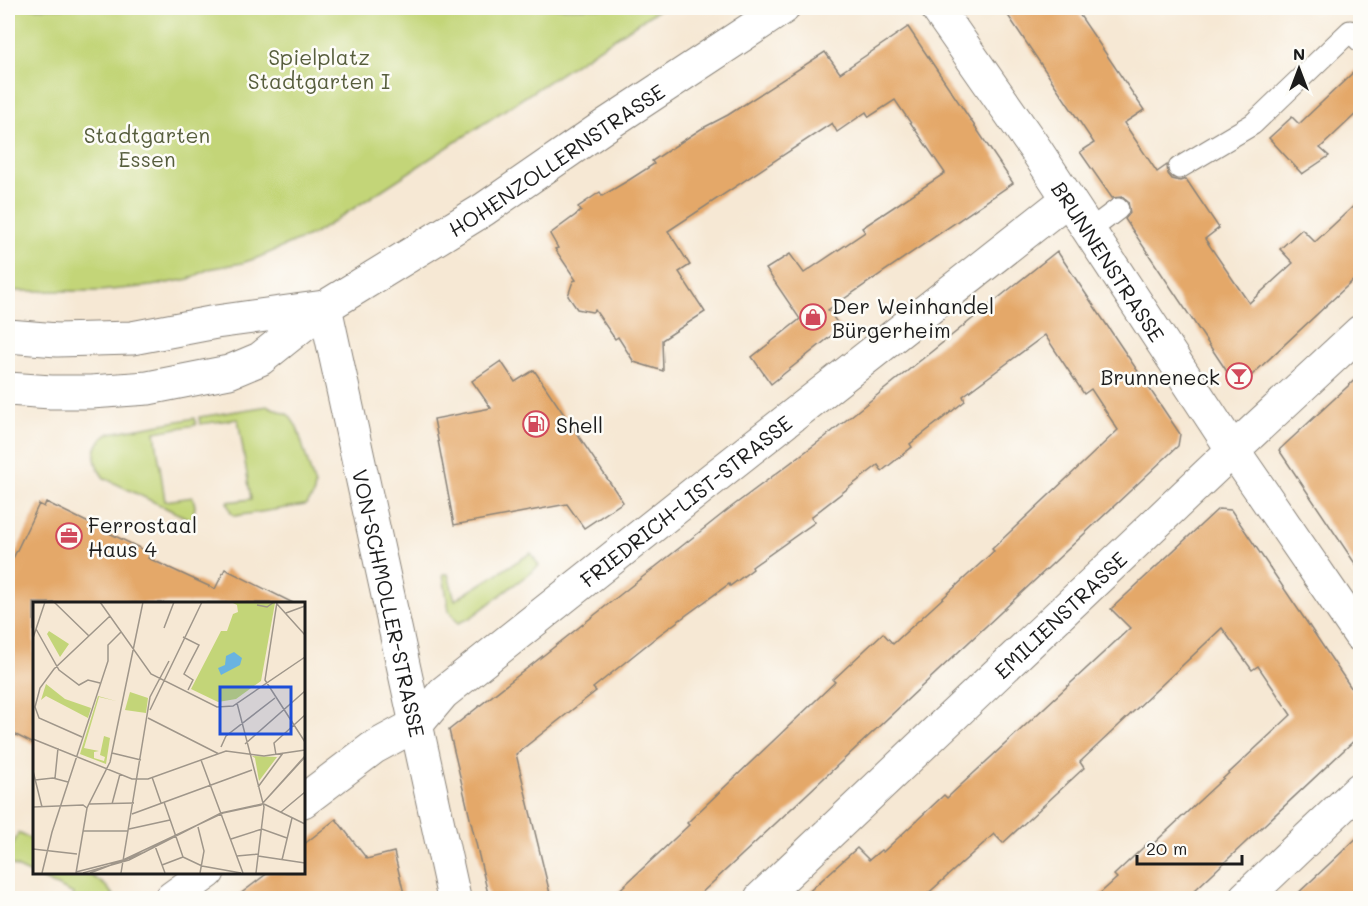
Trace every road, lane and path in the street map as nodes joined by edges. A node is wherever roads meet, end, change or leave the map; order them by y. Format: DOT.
graph roads {
  1 [pos="783,8"];
  2 [pos="938,8"];
  3 [pos="1360,41"];
  4 [pos="1179,168"];
  5 [pos="1068,199"];
  6 [pos="1118,208"];
  7 [pos="1089,231"];
  8 [pos="325,307"];
  9 [pos="1360,332"];
  10 [pos="8,336"];
  11 [pos="8,389"];
  12 [pos="1233,450"];
  13 [pos="1360,635"];
  14 [pos="417,724"];
  15 [pos="1360,789"];
  16 [pos="304,800"];
  17 [pos="207,873"];
  18 [pos="172,898"];
  19 [pos="454,898"];
  20 [pos="761,898"];
  21 [pos="1245,898"];
  1 -- 8 [label="street, HOHENZOLLERNSTRASSE"];
  2 -- 5 [label="street, BRUNNENSTRASSE"];
  3 -- 4 [label="lane"];
  5 -- 7 [label="street, BRUNNENSTRASSE"];
  5 -- 14 [label="street, FRIEDRICH-LIST-STRASSE"];
  6 -- 7 [label="lane"];
  7 -- 12 [label="street, BRUNNENSTRASSE"];
  8 -- 10 [label="street, HOHENZOLLERNSTRASSE"];
  8 -- 11 [label="street, HOHENZOLLERNSTRASSE"];
  8 -- 14 [label="street, VON-SCHMOLLER-STRASSE"];
  9 -- 12 [label="street, EMILIENSTRASSE"];
  12 -- 13 [label="street, BRUNNENSTRASSE"];
  12 -- 20 [label="street, EMILIENSTRASSE"];
  14 -- 16 [label="street, FRIEDRICH-LIST-STRASSE"];
  14 -- 19 [label="street, VON-SCHMOLLER-STRASSE"];
  15 -- 21 [label="street"];
  17 -- 18 [label="street"];
}
